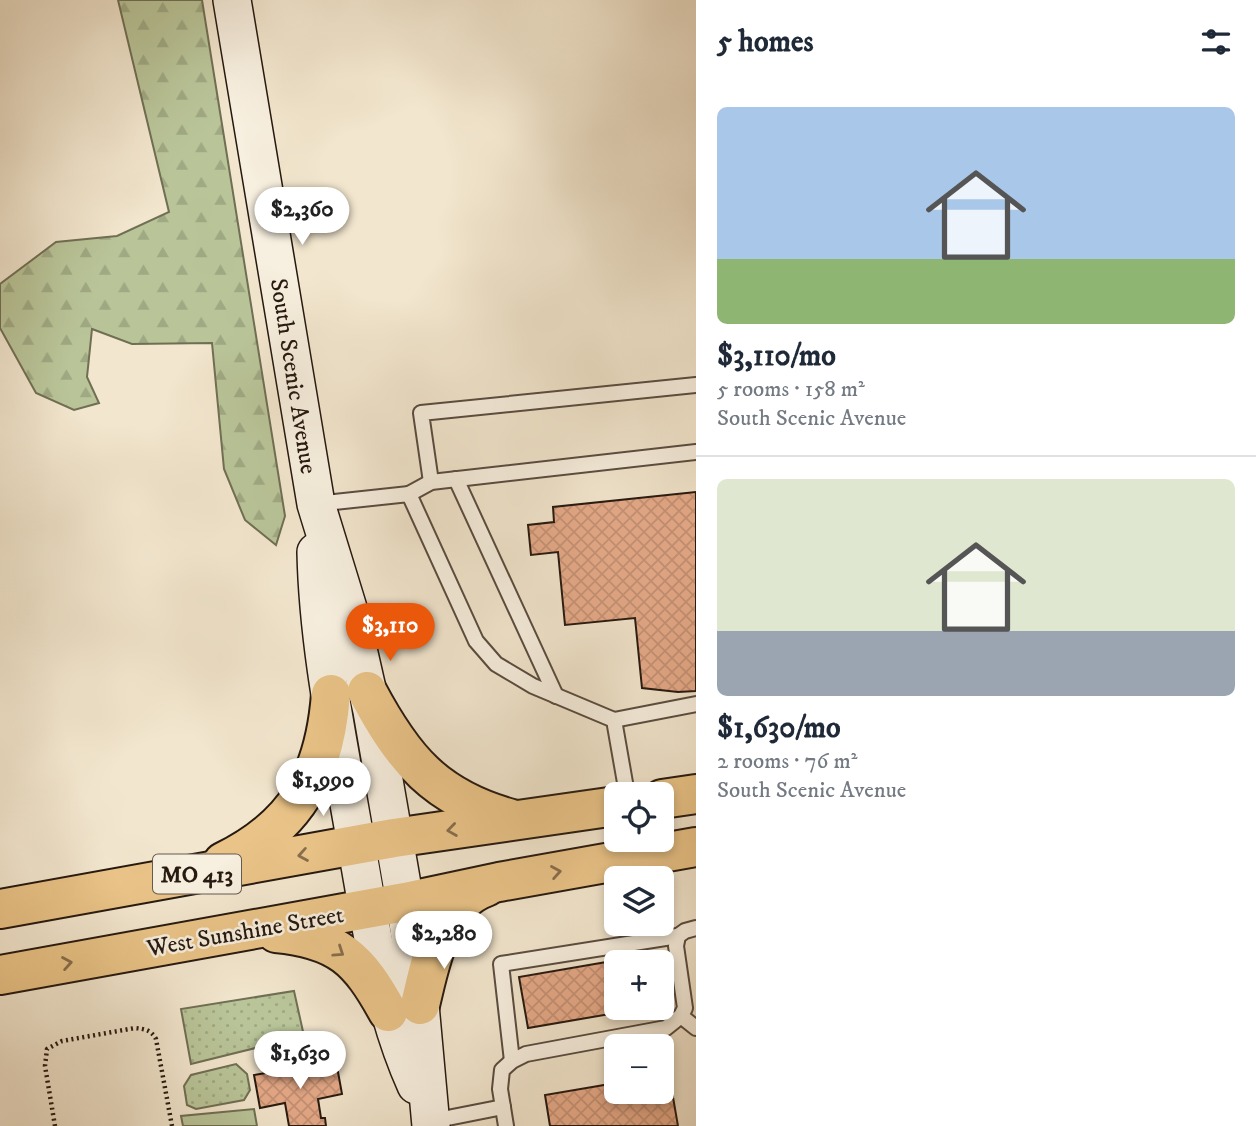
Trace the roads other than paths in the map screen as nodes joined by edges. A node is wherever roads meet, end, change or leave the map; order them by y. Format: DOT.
graph roads {
  1 [pos="232,0"];
  2 [pos="696,385"];
  3 [pos="696,453"];
  4 [pos="456,479"];
  5 [pos="431,482"];
  6 [pos="409,494"];
  7 [pos="316,504"];
  8 [pos="349,692"];
  9 [pos="556,696"];
  10 [pos="696,704"];
  11 [pos="614,720"];
  12 [pos="625,782"];
  13 [pos="696,794"];
  14 [pos="674,797"];
  15 [pos="604,808"];
  16 [pos="517,821"];
  17 [pos="394,838"];
  18 [pos="357,845"];
  19 [pos="696,847"];
  20 [pos="198,874"];
  21 [pos="499,883"];
  22 [pos="405,902"];
  23 [pos="0,909"];
  24 [pos="368,909"];
  25 [pos="696,928"];
  26 [pos="250,930"];
  27 [pos="678,936"];
  28 [pos="0,975"];
  29 [pos="404,1009"];
  30 [pos="681,1016"];
  31 [pos="696,1028"];
  32 [pos="512,1061"];
  33 [pos="503,1107"];
  34 [pos="430,1120"];
  35 [pos="506,1126"];
  1 -- 7 [label="main road, South Scenic Avenue"];
  2 -- 5 [label="lane"];
  3 -- 4 [label="lane"];
  4 -- 5 [label="lane"];
  4 -- 9 [label="lane"];
  5 -- 6 [label="lane"];
  6 -- 7 [label="lane"];
  6 -- 9 [label="lane"];
  7 -- 8 [label="main road, South Scenic Avenue"];
  8 -- 16 [label="main road"];
  8 -- 17 [label="main road, South Scenic Avenue"];
  8 -- 18 [label="main road, South Scenic Avenue"];
  8 -- 20 [label="main road"];
  9 -- 11 [label="lane"];
  10 -- 11 [label="lane"];
  11 -- 12 [label="lane"];
  13 -- 14 [label="main road"];
  15 -- 16 [label="main road, MO 413"];
  16 -- 17 [label="main road, MO 413, one-way"];
  17 -- 18 [label="main road, MO 413"];
  17 -- 22 [label="main road, South Scenic Avenue"];
  18 -- 20 [label="main road, MO 413, one-way"];
  18 -- 24 [label="main road, South Scenic Avenue"];
  21 -- 19 [label="main road, West Sunshine Street, one-way"];
  20 -- 23 [label="main road, MO 413"];
  21 -- 22 [label="main road, West Sunshine Street"];
  21 -- 29 [label="main road"];
  22 -- 24 [label="main road, West Sunshine Street"];
  22 -- 29 [label="main road, South Scenic Avenue"];
  24 -- 26 [label="main road, West Sunshine Street"];
  24 -- 29 [label="main road, South Scenic Avenue"];
  25 -- 27 [label="lane"];
  28 -- 26 [label="main road, West Sunshine Street, one-way"];
  26 -- 29 [label="main road, one-way"];
  27 -- 30 [label="lane"];
  27 -- 32 [label="lane"];
  29 -- 34 [label="main road, South Scenic Avenue"];
  30 -- 31 [label="lane"];
  30 -- 32 [label="lane"];
  32 -- 33 [label="lane"];
  33 -- 34 [label="lane"];
  33 -- 35 [label="lane"];
}
